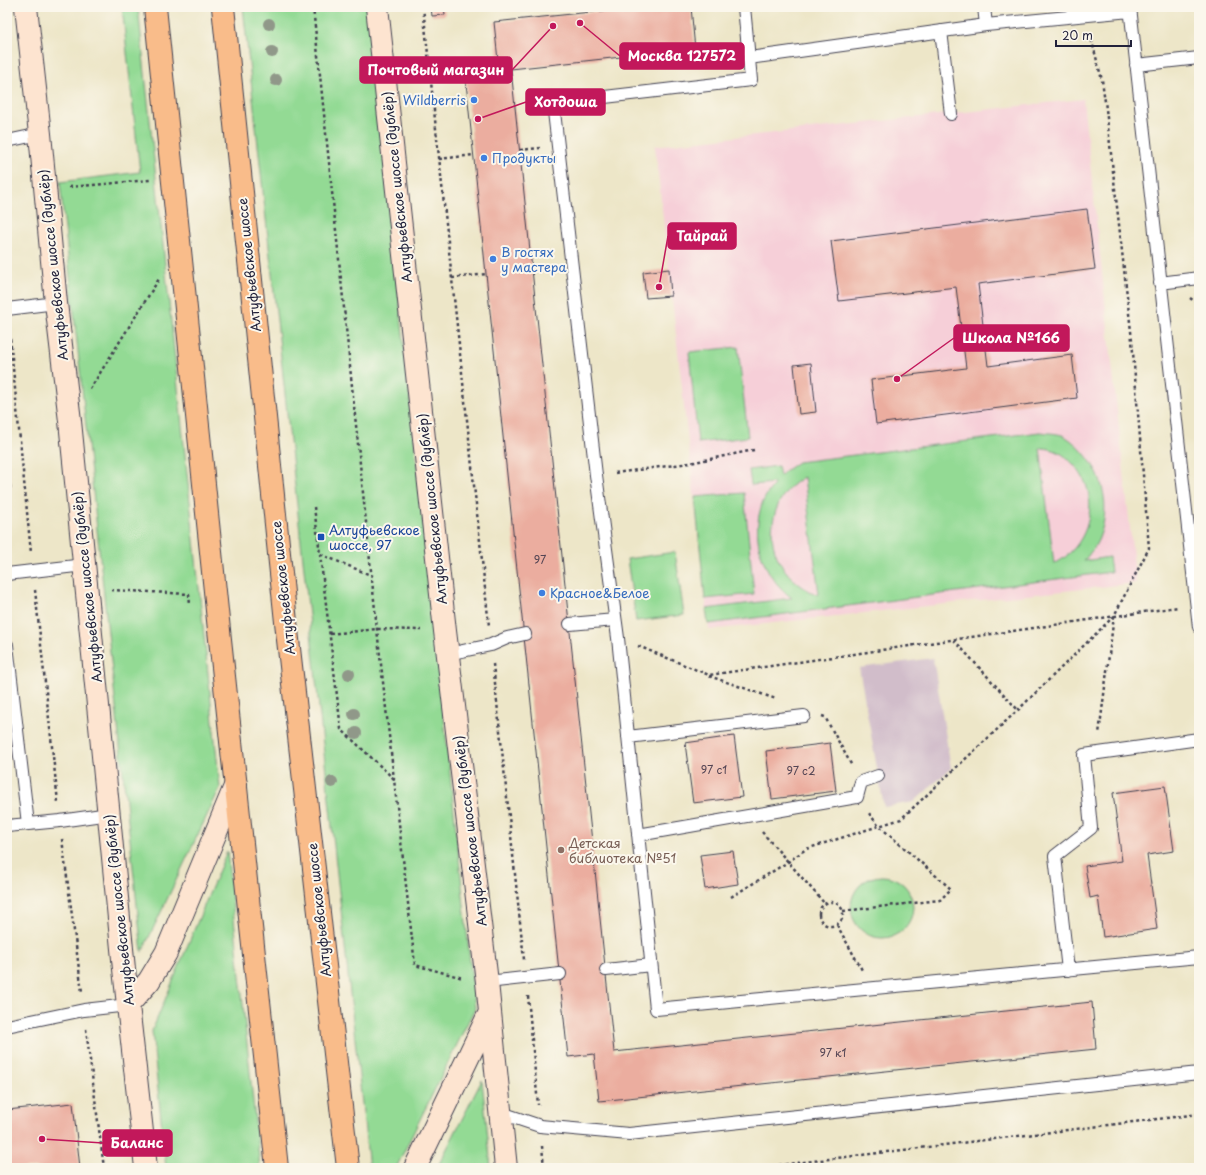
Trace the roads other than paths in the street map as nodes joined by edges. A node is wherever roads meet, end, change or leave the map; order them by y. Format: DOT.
graph roads {
  1 [pos="26,7"];
  2 [pos="155,7"];
  3 [pos="222,7"];
  4 [pos="377,7"];
  5 [pos="744,7"];
  6 [pos="984,7"];
  7 [pos="1130,9"];
  8 [pos="986,25"];
  9 [pos="941,31"];
  10 [pos="749,58"];
  11 [pos="1199,58"];
  12 [pos="1136,64"];
  13 [pos="951,114"];
  14 [pos="40,134"];
  15 [pos="7,141"];
  16 [pos="1199,278"];
  17 [pos="1160,283"];
  18 [pos="56,303"];
  19 [pos="7,309"];
  20 [pos="1194,536"];
  21 [pos="84,565"];
  22 [pos="7,574"];
  23 [pos="615,620"];
  24 [pos="570,624"];
  25 [pos="1199,627"];
  26 [pos="525,634"];
  27 [pos="7,645"];
  28 [pos="448,654"];
  29 [pos="804,716"];
  30 [pos="628,737"];
  31 [pos="1199,739"];
  32 [pos="878,776"];
  33 [pos="236,784"];
  34 [pos="109,814"];
  35 [pos="28,824"];
  36 [pos="7,826"];
  37 [pos="638,835"];
  38 [pos="1199,957"];
  39 [pos="651,965"];
  40 [pos="606,970"];
  41 [pos="1068,970"];
  42 [pos="560,974"];
  43 [pos="488,982"];
  44 [pos="128,1005"];
  45 [pos="490,1012"];
  46 [pos="7,1026"];
  47 [pos="1199,1073"];
  48 [pos="501,1113"];
  49 [pos="146,1168"];
  50 [pos="277,1168"];
  51 [pos="348,1168"];
  52 [pos="415,1168"];
  53 [pos="506,1168"];
  1 -- 14 [label="street, Алтуфьевское шоссе (дублёр)"];
  2 -- 33 [label="main road"];
  3 -- 51 [label="main road, Алтуфьевское шоссе"];
  4 -- 28 [label="street, Алтуфьевское шоссе (дублёр)"];
  5 -- 10 [label="lane"];
  6 -- 8 [label="lane"];
  7 -- 8 [label="lane"];
  7 -- 12 [label="lane"];
  8 -- 9 [label="lane"];
  9 -- 10 [label="lane"];
  9 -- 13 [label="lane"];
  10 -- 23 [label="lane"];
  11 -- 12 [label="lane"];
  12 -- 17 [label="lane"];
  14 -- 15 [label="lane"];
  14 -- 18 [label="street, Алтуфьевское шоссе (дублёр)"];
  16 -- 17 [label="lane"];
  17 -- 20 [label="lane"];
  18 -- 19 [label="lane"];
  18 -- 21 [label="street, Алтуфьевское шоссе (дублёр)"];
  20 -- 25 [label="lane"];
  21 -- 22 [label="lane"];
  21 -- 34 [label="street, Алтуфьевское шоссе (дублёр)"];
  23 -- 24 [label="lane"];
  23 -- 30 [label="lane"];
  26 -- 28 [label="lane"];
  27 -- 35 [label="lane"];
  28 -- 43 [label="street, Алтуфьевское шоссе (дублёр)"];
  29 -- 30 [label="lane"];
  30 -- 37 [label="lane"];
  31 -- 41 [label="lane"];
  32 -- 37 [label="lane"];
  33 -- 44 [label="street"];
  33 -- 50 [label="main road"];
  34 -- 35 [label="lane"];
  34 -- 44 [label="street, Алтуфьевское шоссе (дублёр)"];
  35 -- 36 [label="lane"];
  37 -- 39 [label="lane"];
  38 -- 41 [label="lane"];
  39 -- 40 [label="lane"];
  39 -- 41 [label="lane"];
  42 -- 43 [label="lane"];
  43 -- 45 [label="street, Алтуфьевское шоссе (дублёр)"];
  44 -- 46 [label="lane"];
  44 -- 49 [label="street, Алтуфьевское шоссе (дублёр)"];
  45 -- 48 [label="street, Алтуфьевское шоссе (дублёр)"];
  45 -- 52 [label="street, Алтуфьевское шоссе (дублёр)"];
  47 -- 48 [label="lane"];
  48 -- 53 [label="street, Алтуфьевское шоссе (дублёр)"];
}
